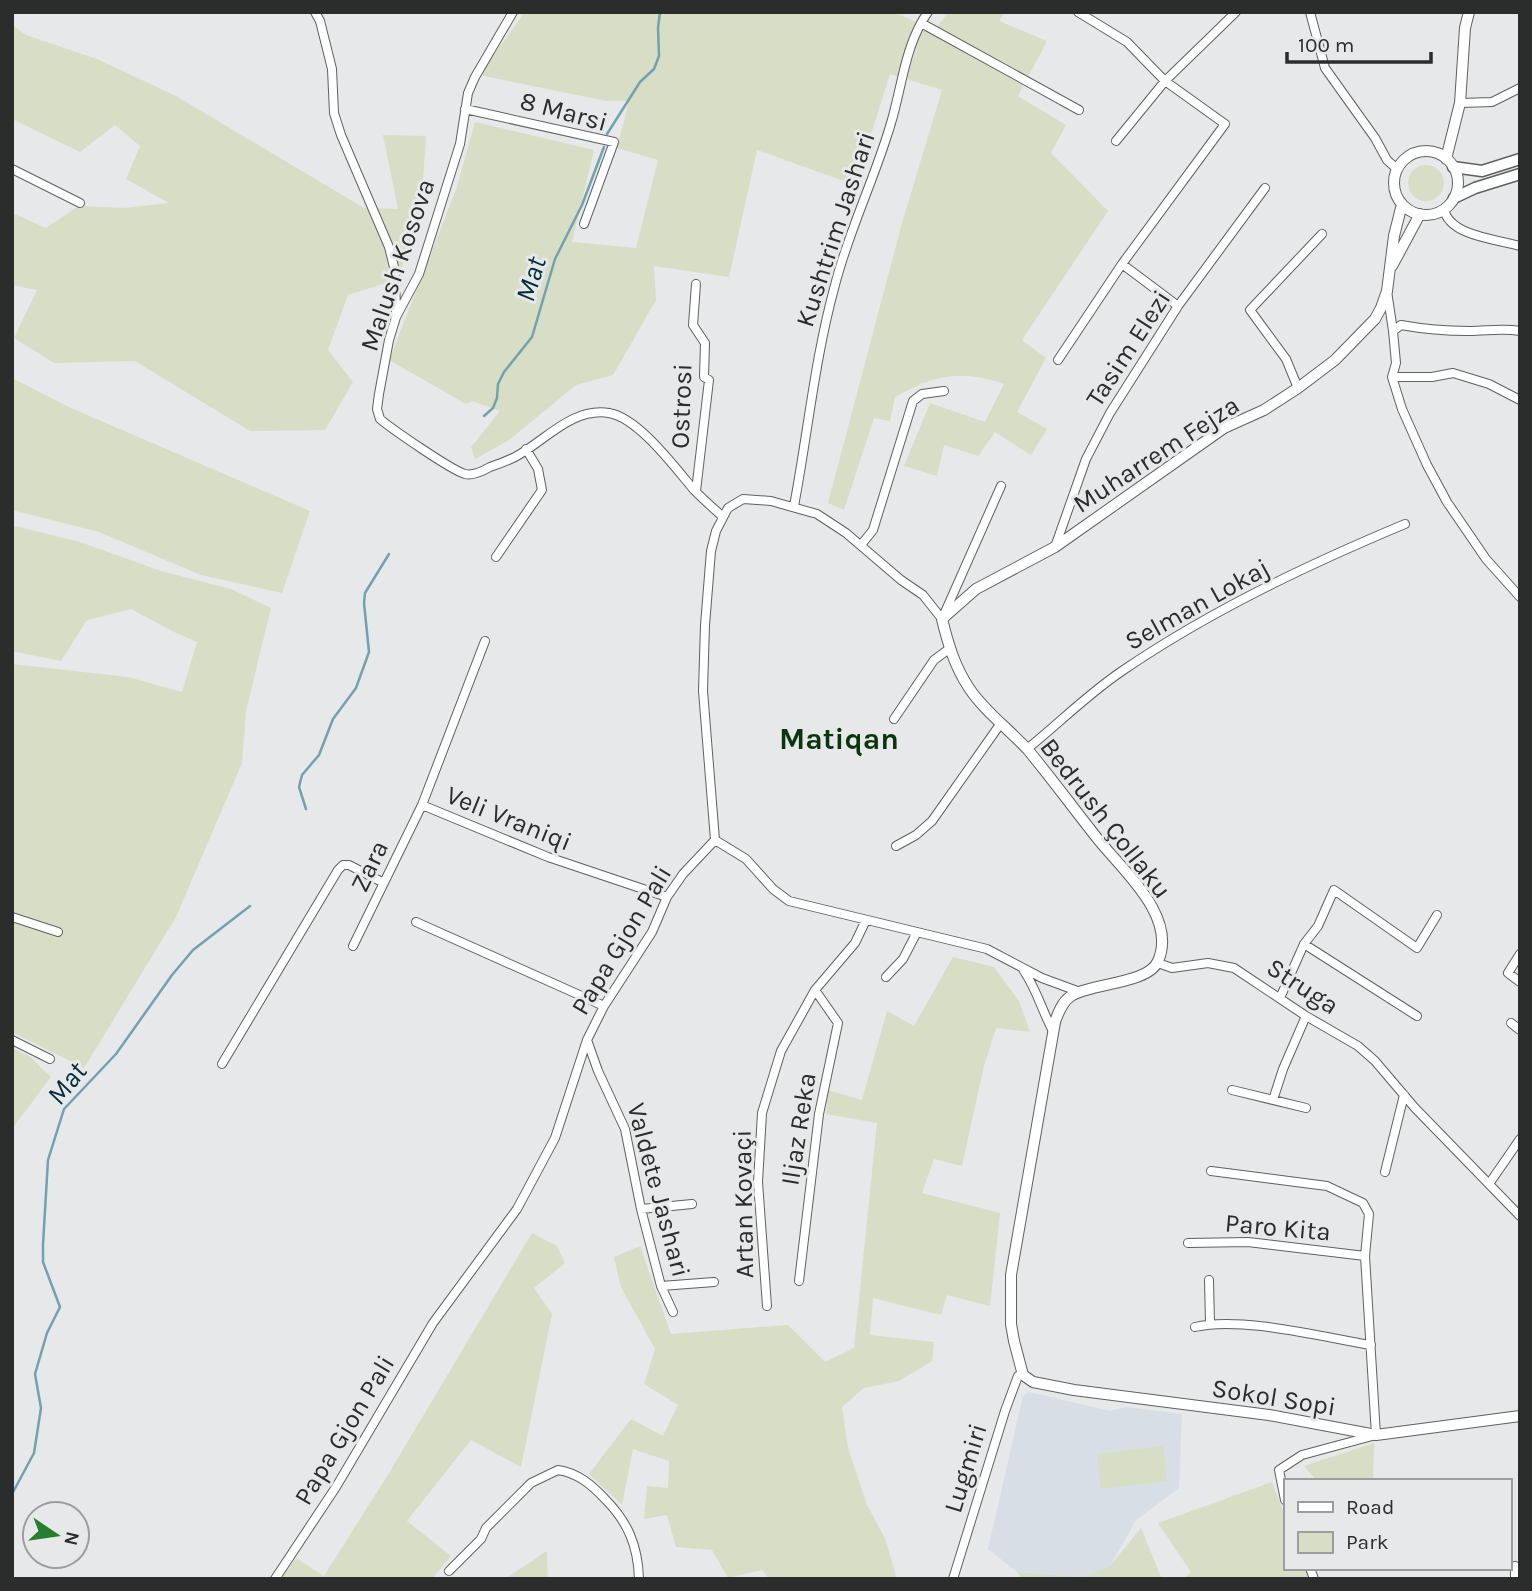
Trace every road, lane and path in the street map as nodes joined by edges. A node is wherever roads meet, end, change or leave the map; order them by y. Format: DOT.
graph roads {
  1 [pos="315,12"];
  2 [pos="513,12"];
  3 [pos="928,12"];
  4 [pos="1078,12"];
  5 [pos="1236,12"];
  6 [pos="1310,12"];
  7 [pos="1469,12"];
  8 [pos="921,23"];
  9 [pos="1165,81"];
  10 [pos="1520,88"];
  11 [pos="1460,103"];
  12 [pos="465,108"];
  13 [pos="1079,110"];
  14 [pos="1116,141"];
  15 [pos="1520,159"];
  16 [pos="1450,163"];
  17 [pos="12,169"];
  18 [pos="1397,169"];
  19 [pos="1520,174"];
  20 [pos="1265,188"];
  21 [pos="1454,198"];
  22 [pos="80,203"];
  23 [pos="1402,204"];
  24 [pos="1444,209"];
  25 [pos="1420,215"];
  26 [pos="584,224"];
  27 [pos="1322,234"];
  28 [pos="1520,246"];
  29 [pos="1122,264"];
  30 [pos="1390,269"];
  31 [pos="696,284"];
  32 [pos="1387,291"];
  33 [pos="1178,306"];
  34 [pos="397,317"];
  35 [pos="1394,331"];
  36 [pos="1520,331"];
  37 [pos="1058,360"];
  38 [pos="1392,377"];
  39 [pos="1298,388"];
  40 [pos="944,391"];
  41 [pos="1520,400"];
  42 [pos="527,449"];
  43 [pos="1001,486"];
  44 [pos="696,491"];
  45 [pos="794,506"];
  46 [pos="722,516"];
  47 [pos="1405,524"];
  48 [pos="861,545"];
  49 [pos="1055,547"];
  50 [pos="496,557"];
  51 [pos="1520,597"];
  52 [pos="943,619"];
  53 [pos="485,641"];
  54 [pos="948,649"];
  55 [pos="894,719"];
  56 [pos="1001,723"];
  57 [pos="1027,749"];
  58 [pos="422,805"];
  59 [pos="715,840"];
  60 [pos="896,846"];
  61 [pos="384,883"];
  62 [pos="667,897"];
  63 [pos="1437,915"];
  64 [pos="12,917"];
  65 [pos="866,920"];
  66 [pos="416,922"];
  67 [pos="58,932"];
  68 [pos="917,932"];
  69 [pos="1304,944"];
  70 [pos="353,946"];
  71 [pos="1520,954"];
  72 [pos="1158,963"];
  73 [pos="1023,968"];
  74 [pos="886,977"];
  75 [pos="1520,982"];
  76 [pos="815,990"];
  77 [pos="1080,992"];
  78 [pos="1280,998"];
  79 [pos="604,1006"];
  80 [pos="1306,1016"];
  81 [pos="1417,1016"];
  82 [pos="1511,1023"];
  83 [pos="1520,1030"];
  84 [pos="1054,1031"];
  85 [pos="12,1040"];
  86 [pos="587,1040"];
  87 [pos="50,1059"];
  88 [pos="222,1065"];
  89 [pos="1232,1090"];
  90 [pos="1404,1095"];
  91 [pos="1273,1100"];
  92 [pos="1306,1108"];
  93 [pos="1520,1139"];
  94 [pos="1211,1171"];
  95 [pos="1385,1172"];
  96 [pos="1489,1184"];
  97 [pos="692,1204"];
  98 [pos="641,1209"];
  99 [pos="1520,1216"];
  100 [pos="1188,1243"];
  101 [pos="1365,1256"];
  102 [pos="1209,1280"];
  103 [pos="714,1282"];
  104 [pos="799,1282"];
  105 [pos="662,1286"];
  106 [pos="767,1306"];
  107 [pos="673,1312"];
  108 [pos="1210,1323"];
  109 [pos="1195,1327"];
  110 [pos="1371,1345"];
  111 [pos="1023,1375"];
  112 [pos="1520,1416"];
  113 [pos="1377,1435"];
  114 [pos="1284,1495"];
  115 [pos="1515,1566"];
  116 [pos="449,1571"];
  117 [pos="275,1579"];
  118 [pos="639,1579"];
  119 [pos="953,1579"];
  120 [pos="1515,1579"];
  1 -- 34 [label="street"];
  2 -- 12 [label="street, Malush Kosova"];
  3 -- 8 [label="street, Kushtrim Jashari"];
  4 -- 9 [label="street"];
  5 -- 9 [label="street"];
  6 -- 18 [label="street"];
  7 -- 11 [label="street"];
  8 -- 13 [label="street"];
  8 -- 45 [label="street, Kushtrim Jashari"];
  9 -- 14 [label="street"];
  9 -- 29 [label="street"];
  10 -- 11 [label="street"];
  11 -- 16 [label="street"];
  12 -- 26 [label="street, 8 Marsi"];
  12 -- 34 [label="street, Malush Kosova"];
  15 -- 16 [label="main road"];
  16 -- 18 [label="street"];
  16 -- 21 [label="street"];
  17 -- 22 [label="street"];
  18 -- 23 [label="street"];
  19 -- 21 [label="main road"];
  20 -- 33 [label="street, Tasim Elezi"];
  21 -- 24 [label="street"];
  23 -- 25 [label="street"];
  23 -- 30 [label="street, Muharrem Fejza"];
  24 -- 25 [label="street"];
  24 -- 28 [label="street"];
  25 -- 30 [label="street, Muharrem Fejza"];
  27 -- 39 [label="street"];
  29 -- 33 [label="street"];
  29 -- 37 [label="street"];
  30 -- 32 [label="street, Muharrem Fejza"];
  31 -- 44 [label="street, Ostrosi"];
  32 -- 35 [label="street"];
  32 -- 39 [label="street, Muharrem Fejza"];
  33 -- 49 [label="street, Tasim Elezi"];
  34 -- 42 [label="street, Malush Kosova"];
  35 -- 36 [label="street"];
  35 -- 38 [label="street"];
  38 -- 41 [label="street"];
  38 -- 51 [label="street"];
  39 -- 49 [label="street, Muharrem Fejza"];
  40 -- 48 [label="street"];
  42 -- 44 [label="street, Malush Kosova"];
  42 -- 50 [label="street"];
  43 -- 52 [label="street"];
  44 -- 46 [label="street, Malush Kosova"];
  45 -- 46 [label="street"];
  45 -- 48 [label="street"];
  46 -- 59 [label="street"];
  47 -- 57 [label="street, Selman Lokaj"];
  48 -- 52 [label="street"];
  49 -- 52 [label="street, Muharrem Fejza"];
  52 -- 54 [label="street, Bedrush Çollaku"];
  53 -- 58 [label="street, Veli Vraniqi"];
  54 -- 55 [label="street"];
  54 -- 56 [label="street, Bedrush Çollaku"];
  56 -- 57 [label="street, Bedrush Çollaku"];
  56 -- 60 [label="street"];
  57 -- 72 [label="street, Bedrush Çollaku"];
  58 -- 61 [label="street, Zara"];
  58 -- 62 [label="street, Veli Vraniqi"];
  59 -- 62 [label="street, Papa Gjon Pali"];
  59 -- 65 [label="street"];
  61 -- 70 [label="street, Zara"];
  61 -- 88 [label="street"];
  62 -- 79 [label="street, Papa Gjon Pali"];
  63 -- 69 [label="street"];
  64 -- 67 [label="street"];
  65 -- 68 [label="street"];
  65 -- 76 [label="street, Artan Kovaçi"];
  66 -- 79 [label="street"];
  68 -- 73 [label="street"];
  68 -- 74 [label="street"];
  69 -- 78 [label="street"];
  69 -- 81 [label="street"];
  71 -- 75 [label="street"];
  72 -- 77 [label="street"];
  72 -- 78 [label="street, Struga"];
  73 -- 77 [label="street"];
  73 -- 84 [label="street"];
  76 -- 104 [label="street, Iljaz Reka"];
  76 -- 106 [label="street, Artan Kovaçi"];
  77 -- 84 [label="street"];
  78 -- 80 [label="street, Struga"];
  79 -- 86 [label="street, Papa Gjon Pali"];
  80 -- 90 [label="street, Struga"];
  80 -- 91 [label="street"];
  82 -- 83 [label="street"];
  84 -- 111 [label="street"];
  85 -- 87 [label="street"];
  86 -- 98 [label="street, Valdete Jashari"];
  86 -- 117 [label="street, Papa Gjon Pali"];
  89 -- 91 [label="street"];
  90 -- 95 [label="street"];
  90 -- 96 [label="street, Struga"];
  91 -- 92 [label="street"];
  93 -- 96 [label="street"];
  94 -- 101 [label="street"];
  96 -- 99 [label="street, Struga"];
  97 -- 98 [label="street"];
  98 -- 105 [label="street, Valdete Jashari"];
  100 -- 101 [label="street, Paro Kita"];
  101 -- 110 [label="street"];
  102 -- 108 [label="street"];
  103 -- 105 [label="street"];
  105 -- 107 [label="street, Valdete Jashari"];
  108 -- 109 [label="street"];
  108 -- 110 [label="street"];
  110 -- 113 [label="street"];
  111 -- 113 [label="street, Sokol Sopi"];
  111 -- 119 [label="street, Lugmiri"];
  112 -- 113 [label="street, Sokol Sopi"];
  113 -- 114 [label="street"];
  115 -- 120 [label="street"];
  116 -- 118 [label="street"];
}
